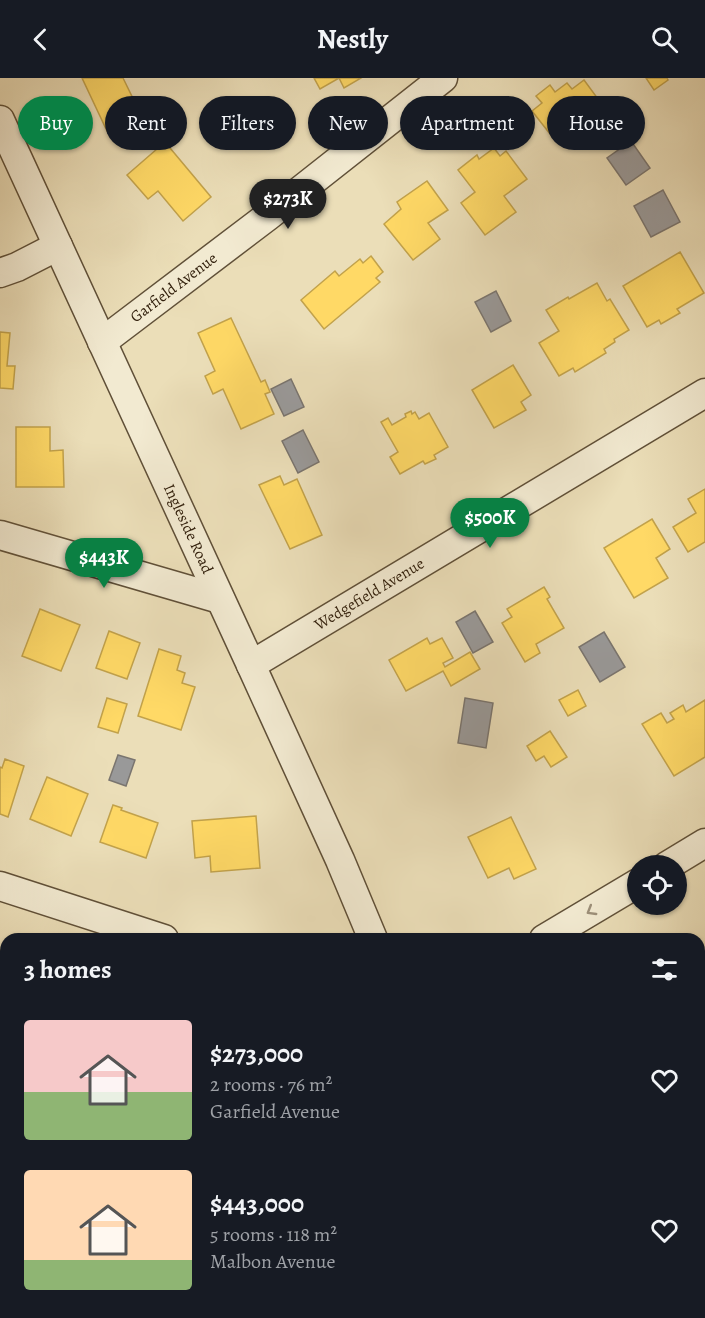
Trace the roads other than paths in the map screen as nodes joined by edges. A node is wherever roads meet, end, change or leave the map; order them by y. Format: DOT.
graph roads {
  1 [pos="443,78"];
  2 [pos="0,120"];
  3 [pos="58,246"];
  4 [pos="0,273"];
  5 [pos="102,342"];
  6 [pos="705,393"];
  7 [pos="0,535"];
  8 [pos="220,599"];
  9 [pos="251,665"];
  10 [pos="705,843"];
  11 [pos="685,855"];
  12 [pos="0,886"];
  13 [pos="627,890"];
  14 [pos="146,933"];
  15 [pos="370,933"];
  16 [pos="554,933"];
  1 -- 5 [label="street, Garfield Avenue"];
  2 -- 3 [label="street, Ingleside Road"];
  3 -- 4 [label="street"];
  3 -- 5 [label="street, Ingleside Road"];
  5 -- 8 [label="street, Ingleside Road"];
  6 -- 9 [label="street, Wedgefield Avenue"];
  7 -- 8 [label="street"];
  8 -- 9 [label="street, Ingleside Road"];
  9 -- 15 [label="street, Ingleside Road"];
  10 -- 11 [label="street"];
  12 -- 14 [label="street"];
  13 -- 16 [label="street, one-way"];
}
